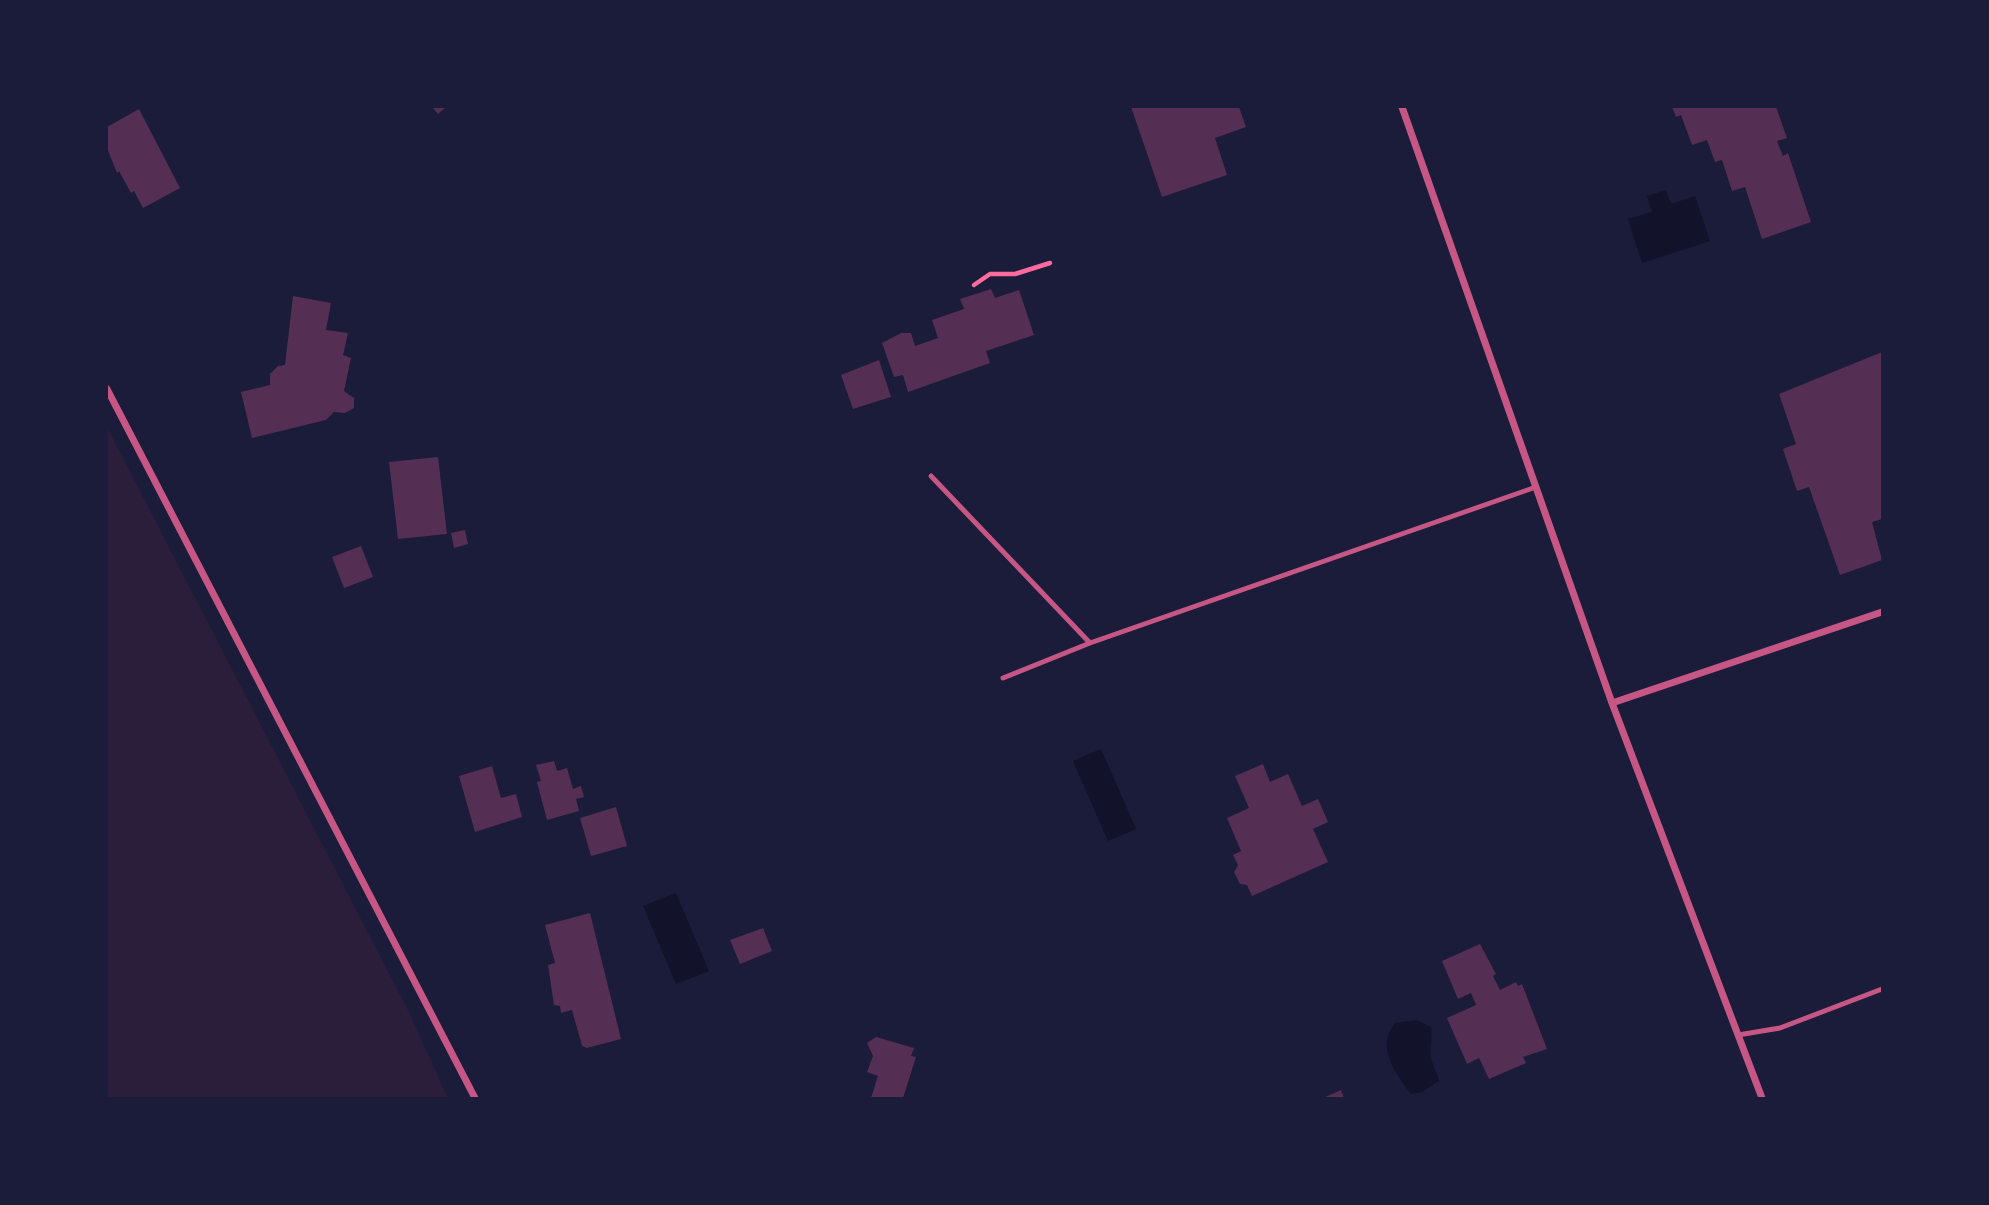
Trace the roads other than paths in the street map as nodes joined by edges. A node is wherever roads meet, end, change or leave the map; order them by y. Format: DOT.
graph roads {
  1 [pos="1402,107"];
  2 [pos="107,388"];
  3 [pos="931,476"];
  4 [pos="1536,487"];
  5 [pos="1882,612"];
  6 [pos="1090,643"];
  7 [pos="1003,678"];
  8 [pos="1612,703"];
  9 [pos="1882,989"];
  10 [pos="1738,1035"];
  11 [pos="475,1098"];
  12 [pos="1762,1098"];
  1 -- 4 [label="street"];
  2 -- 11 [label="street"];
  3 -- 6 [label="lane"];
  4 -- 6 [label="lane"];
  4 -- 8 [label="street"];
  5 -- 8 [label="street"];
  6 -- 7 [label="lane"];
  8 -- 10 [label="street"];
  9 -- 10 [label="lane"];
  10 -- 12 [label="street"];
}
